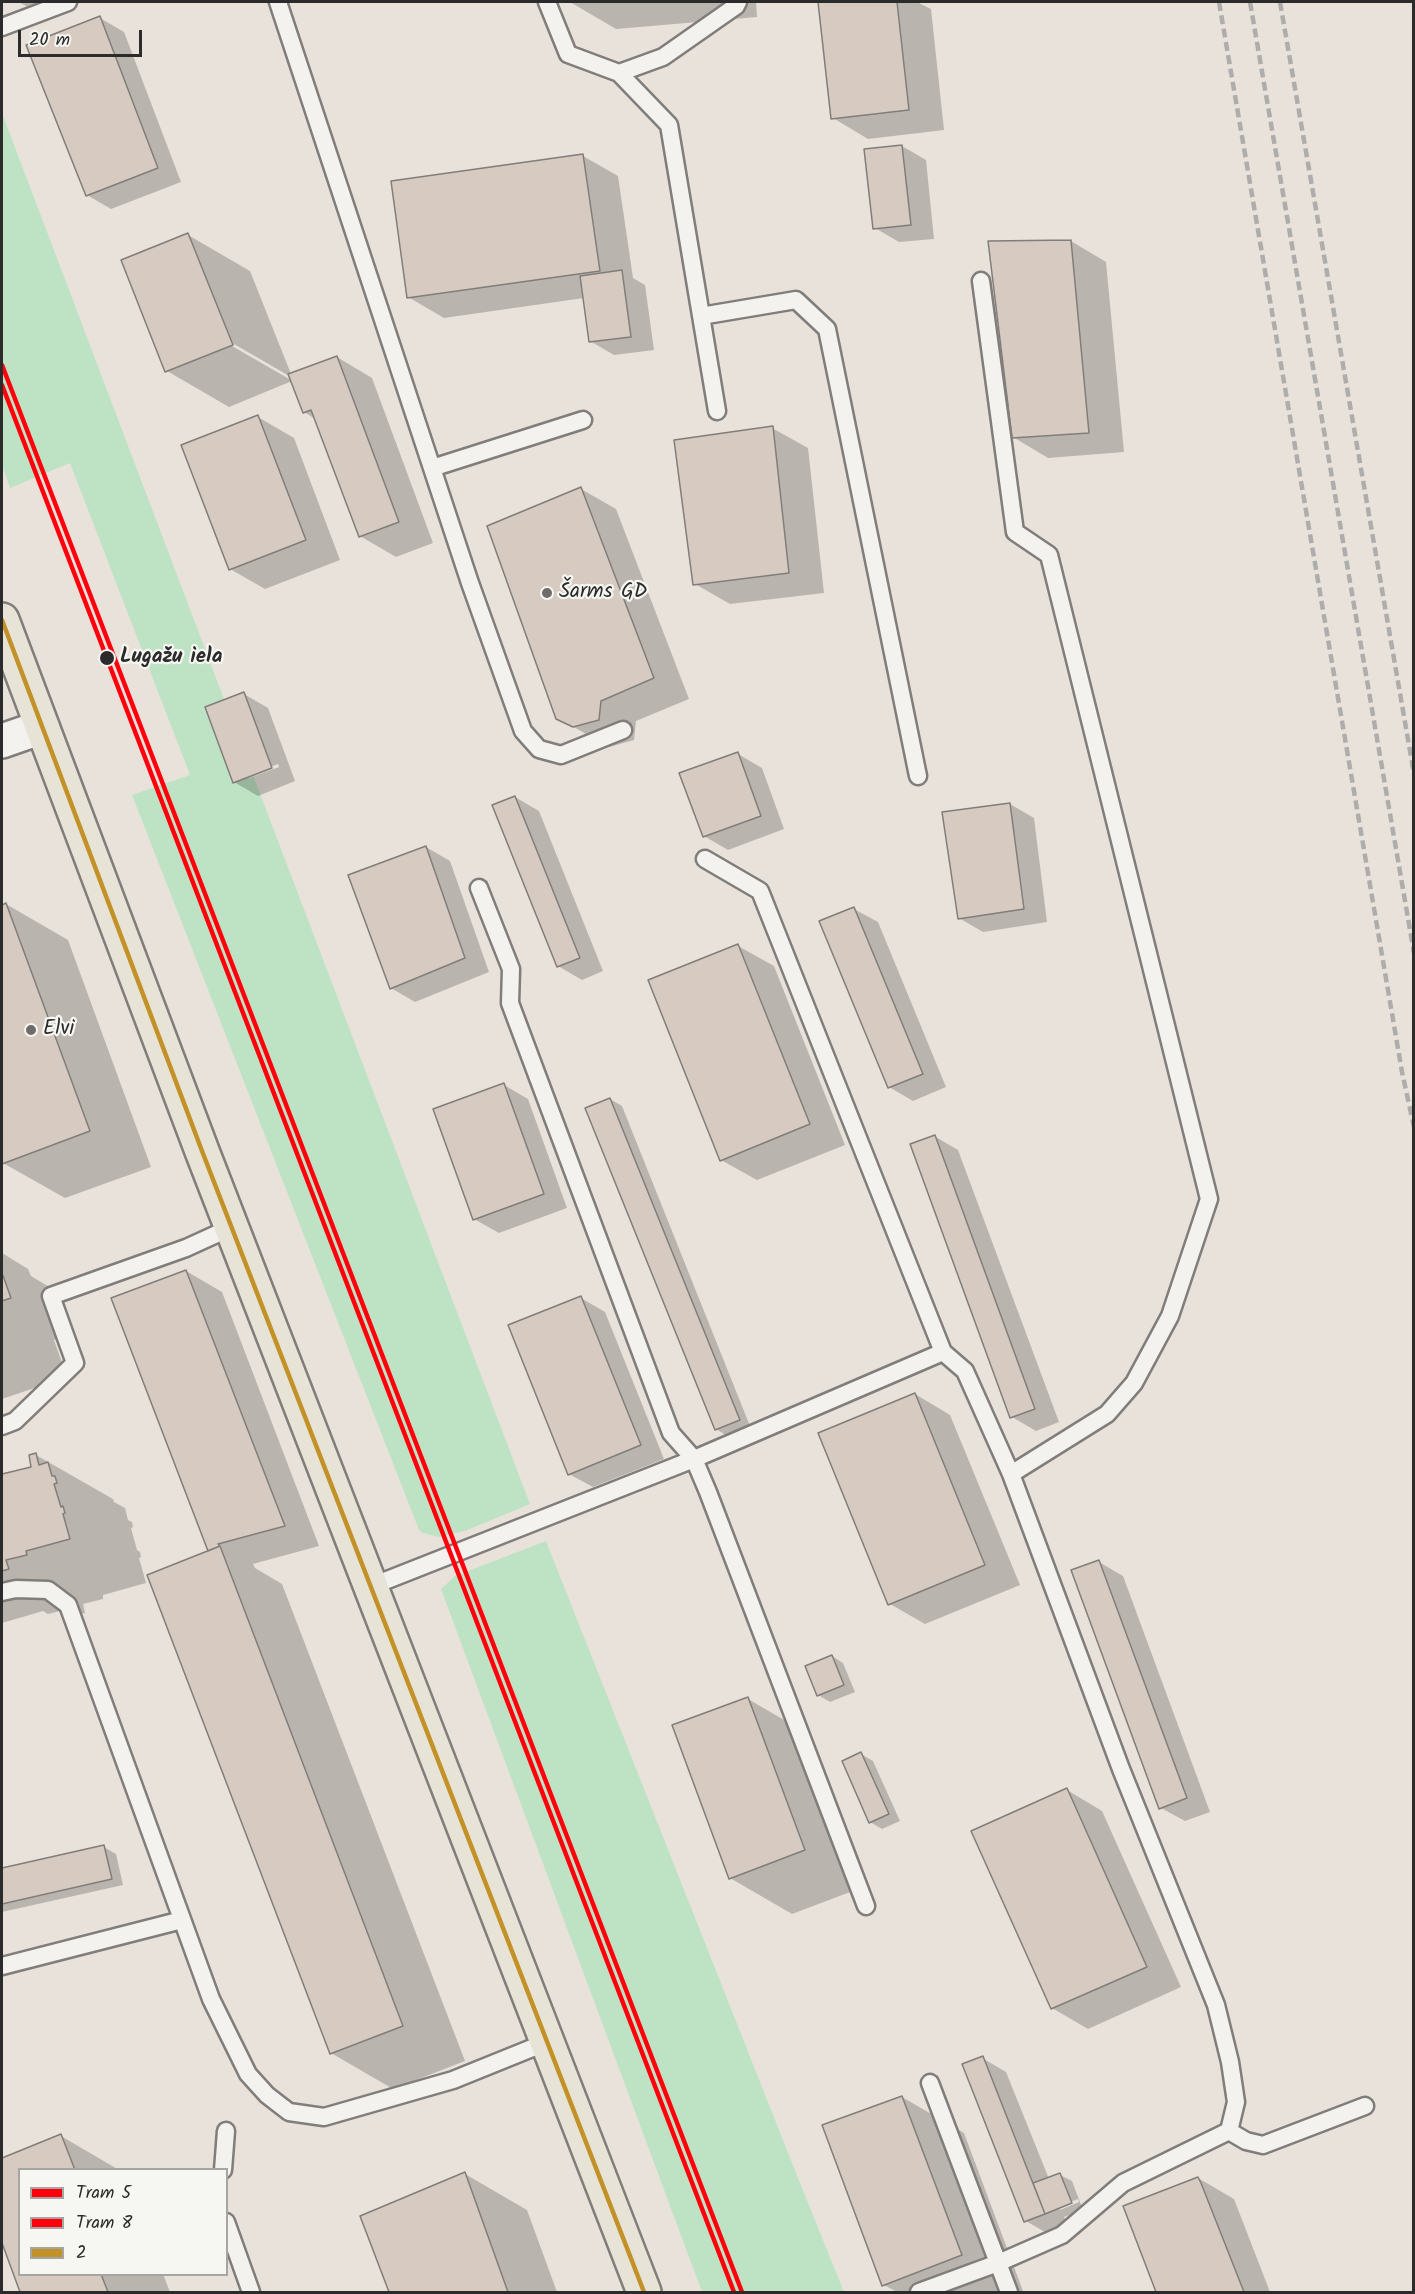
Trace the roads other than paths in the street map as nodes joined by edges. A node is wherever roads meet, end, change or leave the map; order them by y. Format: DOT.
graph roads {
  1 [pos="68,2"];
  2 [pos="278,2"];
  3 [pos="547,2"];
  4 [pos="738,2"];
  5 [pos="2,27"];
  6 [pos="619,73"];
  7 [pos="981,281"];
  8 [pos="701,316"];
  9 [pos="717,411"];
  10 [pos="583,420"];
  11 [pos="432,468"];
  12 [pos="2,620"];
  13 [pos="42,727"];
  14 [pos="623,730"];
  15 [pos="2,741"];
  16 [pos="918,776"];
  17 [pos="705,859"];
  18 [pos="479,888"];
  19 [pos="232,1227"];
  20 [pos="943,1353"];
  21 [pos="2,1426"];
  22 [pos="694,1459"];
  23 [pos="1011,1474"];
  24 [pos="372,1586"];
  25 [pos="2,1592"];
  26 [pos="866,1906"];
  27 [pos="182,1920"];
  28 [pos="2,1966"];
  29 [pos="547,2042"];
  30 [pos="930,2083"];
  31 [pos="1365,2106"];
  32 [pos="226,2131"];
  33 [pos="1229,2131"];
  34 [pos="223,2168"];
  35 [pos="228,2228"];
  36 [pos="998,2263"];
  37 [pos="251,2292"];
  38 [pos="644,2292"];
  39 [pos="919,2292"];
  40 [pos="1009,2292"];
  1 -- 5 [label="lane"];
  2 -- 11 [label="lane"];
  3 -- 6 [label="lane"];
  4 -- 6 [label="lane"];
  6 -- 8 [label="lane"];
  7 -- 23 [label="lane"];
  8 -- 9 [label="lane"];
  8 -- 16 [label="lane"];
  10 -- 11 [label="lane"];
  11 -- 14 [label="lane"];
  12 -- 13 [label="main road"];
  13 -- 15 [label="street"];
  13 -- 19 [label="main road"];
  17 -- 20 [label="lane"];
  18 -- 22 [label="lane"];
  19 -- 21 [label="lane"];
  19 -- 24 [label="main road"];
  20 -- 22 [label="lane"];
  20 -- 23 [label="lane"];
  22 -- 24 [label="lane"];
  22 -- 26 [label="lane"];
  23 -- 33 [label="lane"];
  24 -- 29 [label="main road"];
  25 -- 27 [label="lane"];
  27 -- 28 [label="lane"];
  27 -- 29 [label="lane"];
  29 -- 38 [label="main road"];
  30 -- 36 [label="lane"];
  31 -- 33 [label="lane"];
  32 -- 34 [label="lane"];
  33 -- 36 [label="lane"];
  35 -- 37 [label="lane"];
  36 -- 39 [label="lane"];
  36 -- 40 [label="lane"];
}
